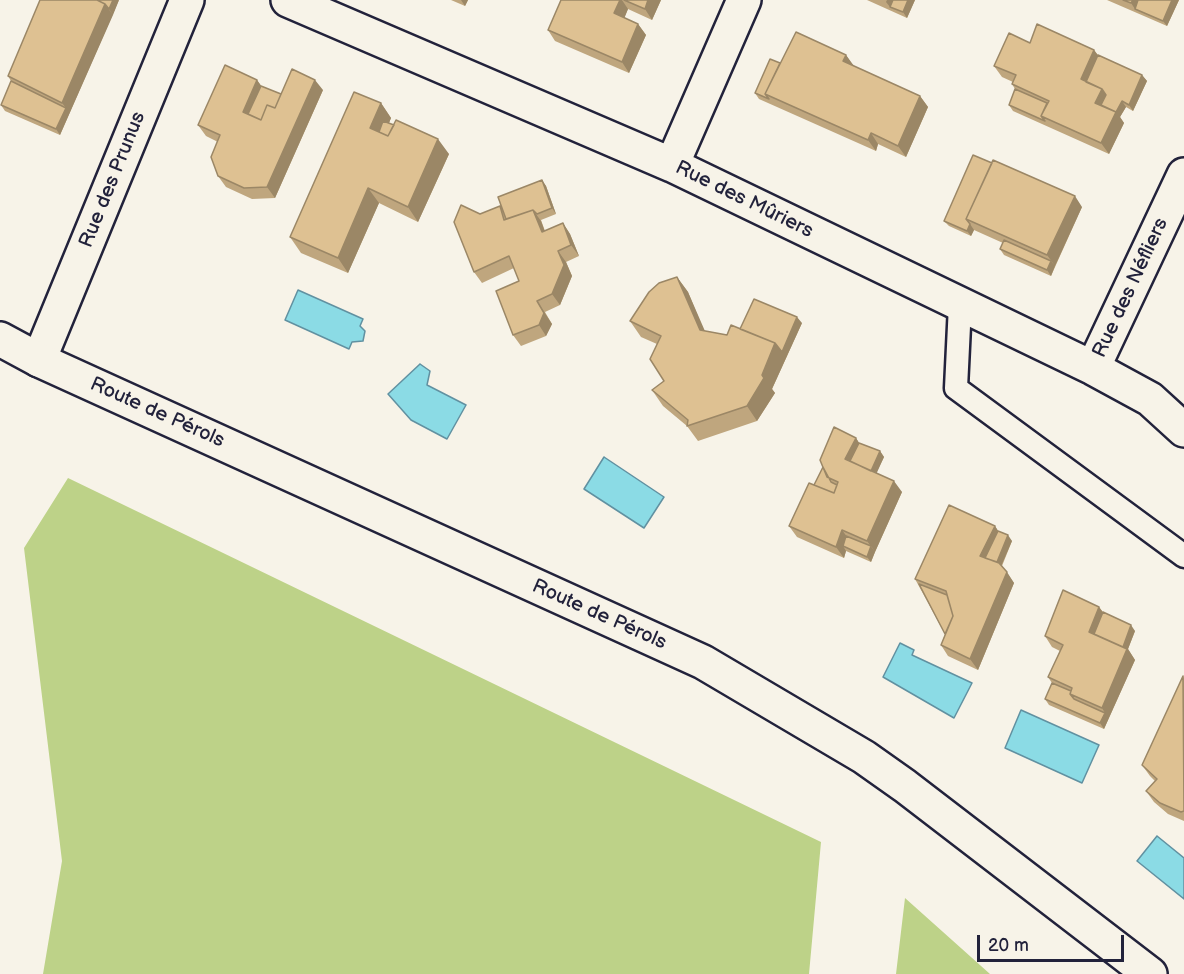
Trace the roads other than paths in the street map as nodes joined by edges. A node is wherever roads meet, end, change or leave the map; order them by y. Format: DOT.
graph roads {
  1 [pos="187,0"];
  2 [pos="288,0"];
  3 [pos="744,0"];
  4 [pos="672,165"];
  5 [pos="1184,175"];
  6 [pos="960,305"];
  7 [pos="0,339"];
  8 [pos="39,360"];
  9 [pos="1093,368"];
  10 [pos="1184,430"];
  11 [pos="1184,556"];
  12 [pos="1150,974"];
  1 -- 8 [label="street, Rue des Prunus"];
  2 -- 4 [label="street, Rue des Mûriers"];
  3 -- 4 [label="street"];
  4 -- 6 [label="street, Rue des Mûriers"];
  5 -- 9 [label="street, Rue des Néfliers"];
  6 -- 9 [label="street, Rue des Mûriers"];
  6 -- 11 [label="lane"];
  7 -- 8 [label="street, Route de Pérols"];
  8 -- 12 [label="street, Route de Pérols"];
  9 -- 10 [label="street, Rue des Mûriers"];
}
